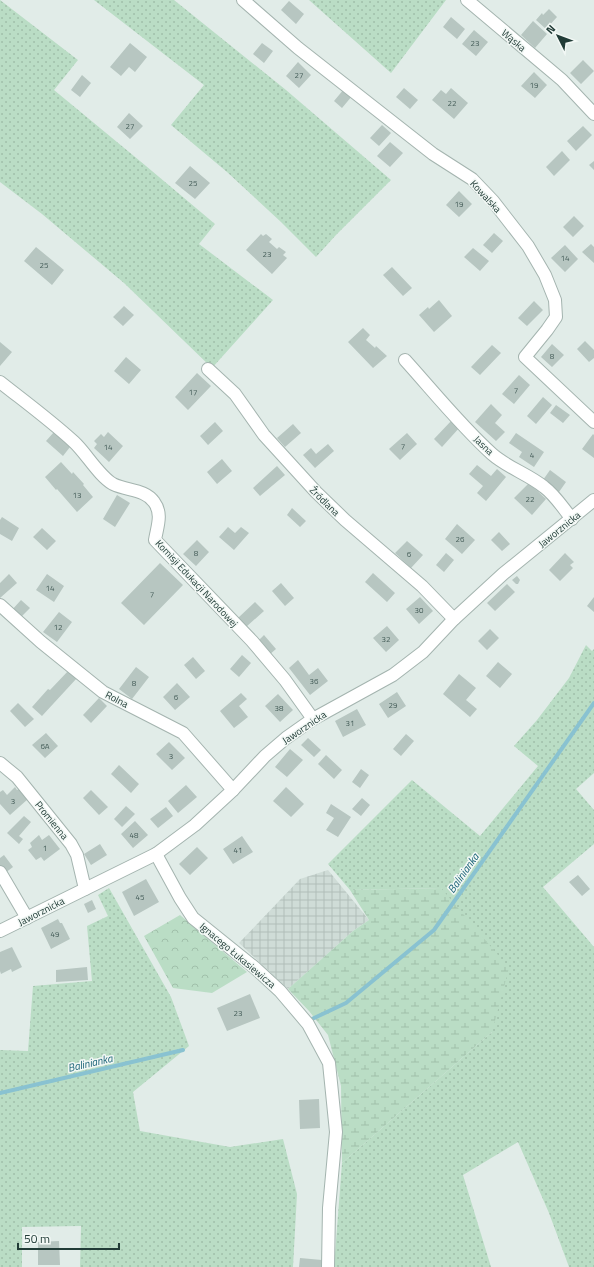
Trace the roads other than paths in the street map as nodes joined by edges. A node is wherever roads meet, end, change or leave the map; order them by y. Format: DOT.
graph roads {
  1 [pos="243,0"];
  2 [pos="467,0"];
  3 [pos="594,114"];
  4 [pos="405,360"];
  5 [pos="208,369"];
  6 [pos="0,382"];
  7 [pos="594,422"];
  8 [pos="594,500"];
  9 [pos="572,519"];
  10 [pos="0,606"];
  11 [pos="454,619"];
  12 [pos="313,719"];
  13 [pos="0,763"];
  14 [pos="232,790"];
  15 [pos="156,854"];
  16 [pos="0,872"];
  17 [pos="85,889"];
  18 [pos="27,918"];
  19 [pos="0,931"];
  20 [pos="328,1267"];
  1 -- 7 [label="street, Kowalska"];
  2 -- 3 [label="street, Wąska"];
  4 -- 9 [label="street, Jasna"];
  5 -- 11 [label="street, Źródlana"];
  6 -- 12 [label="street, Komisji Edukacji Narodowej"];
  8 -- 9 [label="street, Jaworznicka"];
  9 -- 11 [label="street, Jaworznicka"];
  10 -- 14 [label="street, Rolna"];
  11 -- 12 [label="street, Jaworznicka"];
  12 -- 14 [label="street, Jaworznicka"];
  13 -- 17 [label="street, Promienna"];
  14 -- 15 [label="street, Jaworznicka"];
  15 -- 17 [label="street, Jaworznicka"];
  15 -- 20 [label="street, Ignacego Łukasiewicza"];
  16 -- 18 [label="street"];
  17 -- 18 [label="street, Jaworznicka"];
  18 -- 19 [label="street, Jaworznicka"];
}
